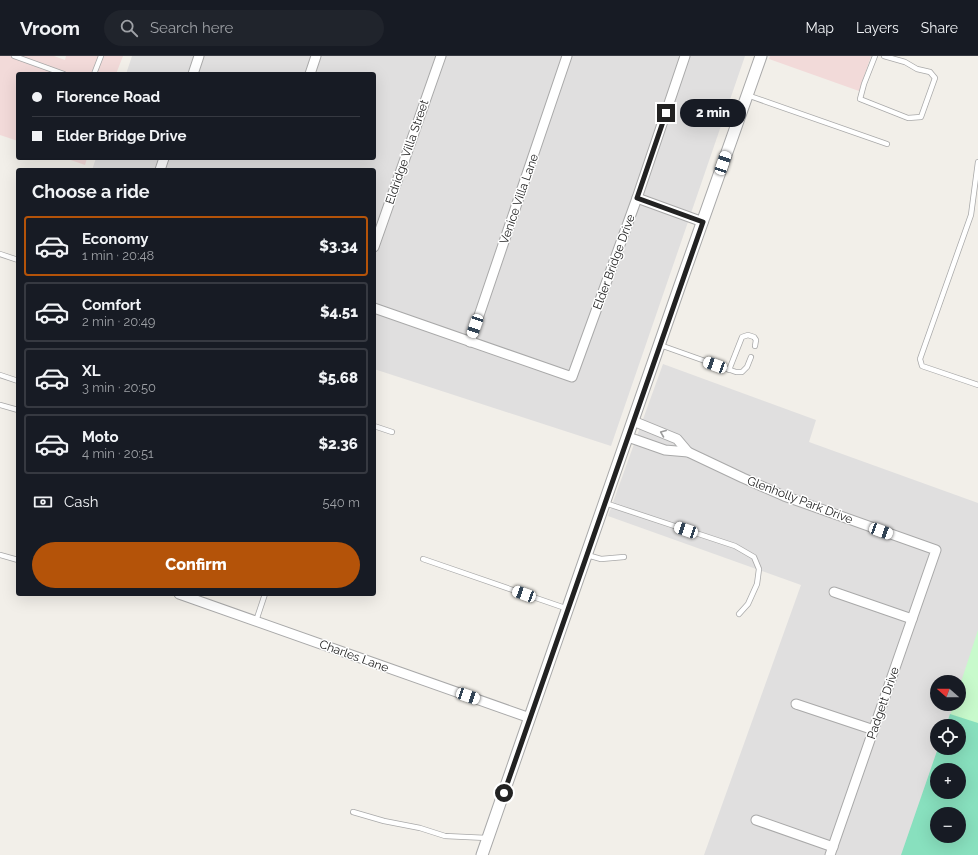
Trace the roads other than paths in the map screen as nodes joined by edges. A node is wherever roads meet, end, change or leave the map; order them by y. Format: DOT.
graph roads {
  1 [pos="14,56"];
  2 [pos="101,56"];
  3 [pos="199,56"];
  4 [pos="316,56"];
  5 [pos="441,56"];
  6 [pos="567,56"];
  7 [pos="685,56"];
  8 [pos="761,56"];
  9 [pos="875,56"];
  10 [pos="884,56"];
  11 [pos="906,56"];
  12 [pos="905,62"];
  13 [pos="58,72"];
  14 [pos="95,72"];
  15 [pos="194,72"];
  16 [pos="311,72"];
  17 [pos="747,95"];
  18 [pos="887,144"];
  19 [pos="978,162"];
  20 [pos="637,198"];
  21 [pos="703,222"];
  22 [pos="376,241"];
  23 [pos="0,256"];
  24 [pos="16,260"];
  25 [pos="376,309"];
  26 [pos="470,342"];
  27 [pos="660,345"];
  28 [pos="755,346"];
  29 [pos="751,357"];
  30 [pos="729,370"];
  31 [pos="0,375"];
  32 [pos="16,380"];
  33 [pos="978,385"];
  34 [pos="0,404"];
  35 [pos="16,409"];
  36 [pos="633,421"];
  37 [pos="376,427"];
  38 [pos="392,432"];
  39 [pos="628,436"];
  40 [pos="688,452"];
  41 [pos="605,503"];
  42 [pos="936,550"];
  43 [pos="587,554"];
  44 [pos="0,555"];
  45 [pos="624,557"];
  46 [pos="423,558"];
  47 [pos="16,559"];
  48 [pos="834,592"];
  49 [pos="185,596"];
  50 [pos="264,596"];
  51 [pos="568,609"];
  52 [pos="739,614"];
  53 [pos="912,619"];
  54 [pos="256,621"];
  55 [pos="796,704"];
  56 [pos="530,718"];
  57 [pos="874,730"];
  58 [pos="352,812"];
  59 [pos="756,820"];
  60 [pos="488,838"];
  61 [pos="832,851"];
  62 [pos="482,855"];
  1 -- 13 [label="lane"];
  2 -- 14 [label="lane"];
  3 -- 15 [label="street"];
  4 -- 16 [label="street"];
  5 -- 22 [label="street, Eldridge Villa Street"];
  6 -- 26 [label="street, Venice Villa Lane"];
  7 -- 20 [label="street, Elder Bridge Drive"];
  8 -- 17 [label="street"];
  9 -- 12 [label="lane"];
  10 -- 12 [label="lane"];
  11 -- 12 [label="lane"];
  17 -- 18 [label="lane"];
  17 -- 21 [label="street"];
  19 -- 33 [label="lane"];
  20 -- 21 [label="street"];
  20 -- 26 [label="street, Elder Bridge Drive"];
  21 -- 27 [label="street"];
  23 -- 24 [label="lane"];
  25 -- 26 [label="street"];
  27 -- 30 [label="lane"];
  27 -- 36 [label="street"];
  28 -- 30 [label="lane"];
  29 -- 30 [label="lane"];
  31 -- 32 [label="lane"];
  34 -- 35 [label="lane"];
  36 -- 39 [label="street"];
  40 -- 36 [label="street, Glenholly Park Drive, one-way"];
  37 -- 38 [label="lane"];
  39 -- 40 [label="street, Glenholly Park Drive"];
  39 -- 41 [label="street"];
  40 -- 42 [label="street, Glenholly Park Drive"];
  41 -- 43 [label="street"];
  41 -- 52 [label="lane"];
  42 -- 53 [label="street, Padgett Drive"];
  43 -- 45 [label="lane"];
  43 -- 51 [label="street"];
  44 -- 47 [label="lane"];
  46 -- 51 [label="lane"];
  48 -- 53 [label="street"];
  49 -- 54 [label="street, Charles Lane"];
  50 -- 54 [label="lane"];
  51 -- 56 [label="street"];
  53 -- 57 [label="street, Padgett Drive"];
  54 -- 56 [label="street, Charles Lane"];
  55 -- 57 [label="street"];
  56 -- 60 [label="street"];
  57 -- 61 [label="street, Padgett Drive"];
  58 -- 60 [label="lane"];
  59 -- 61 [label="street"];
  60 -- 62 [label="street"];
}
